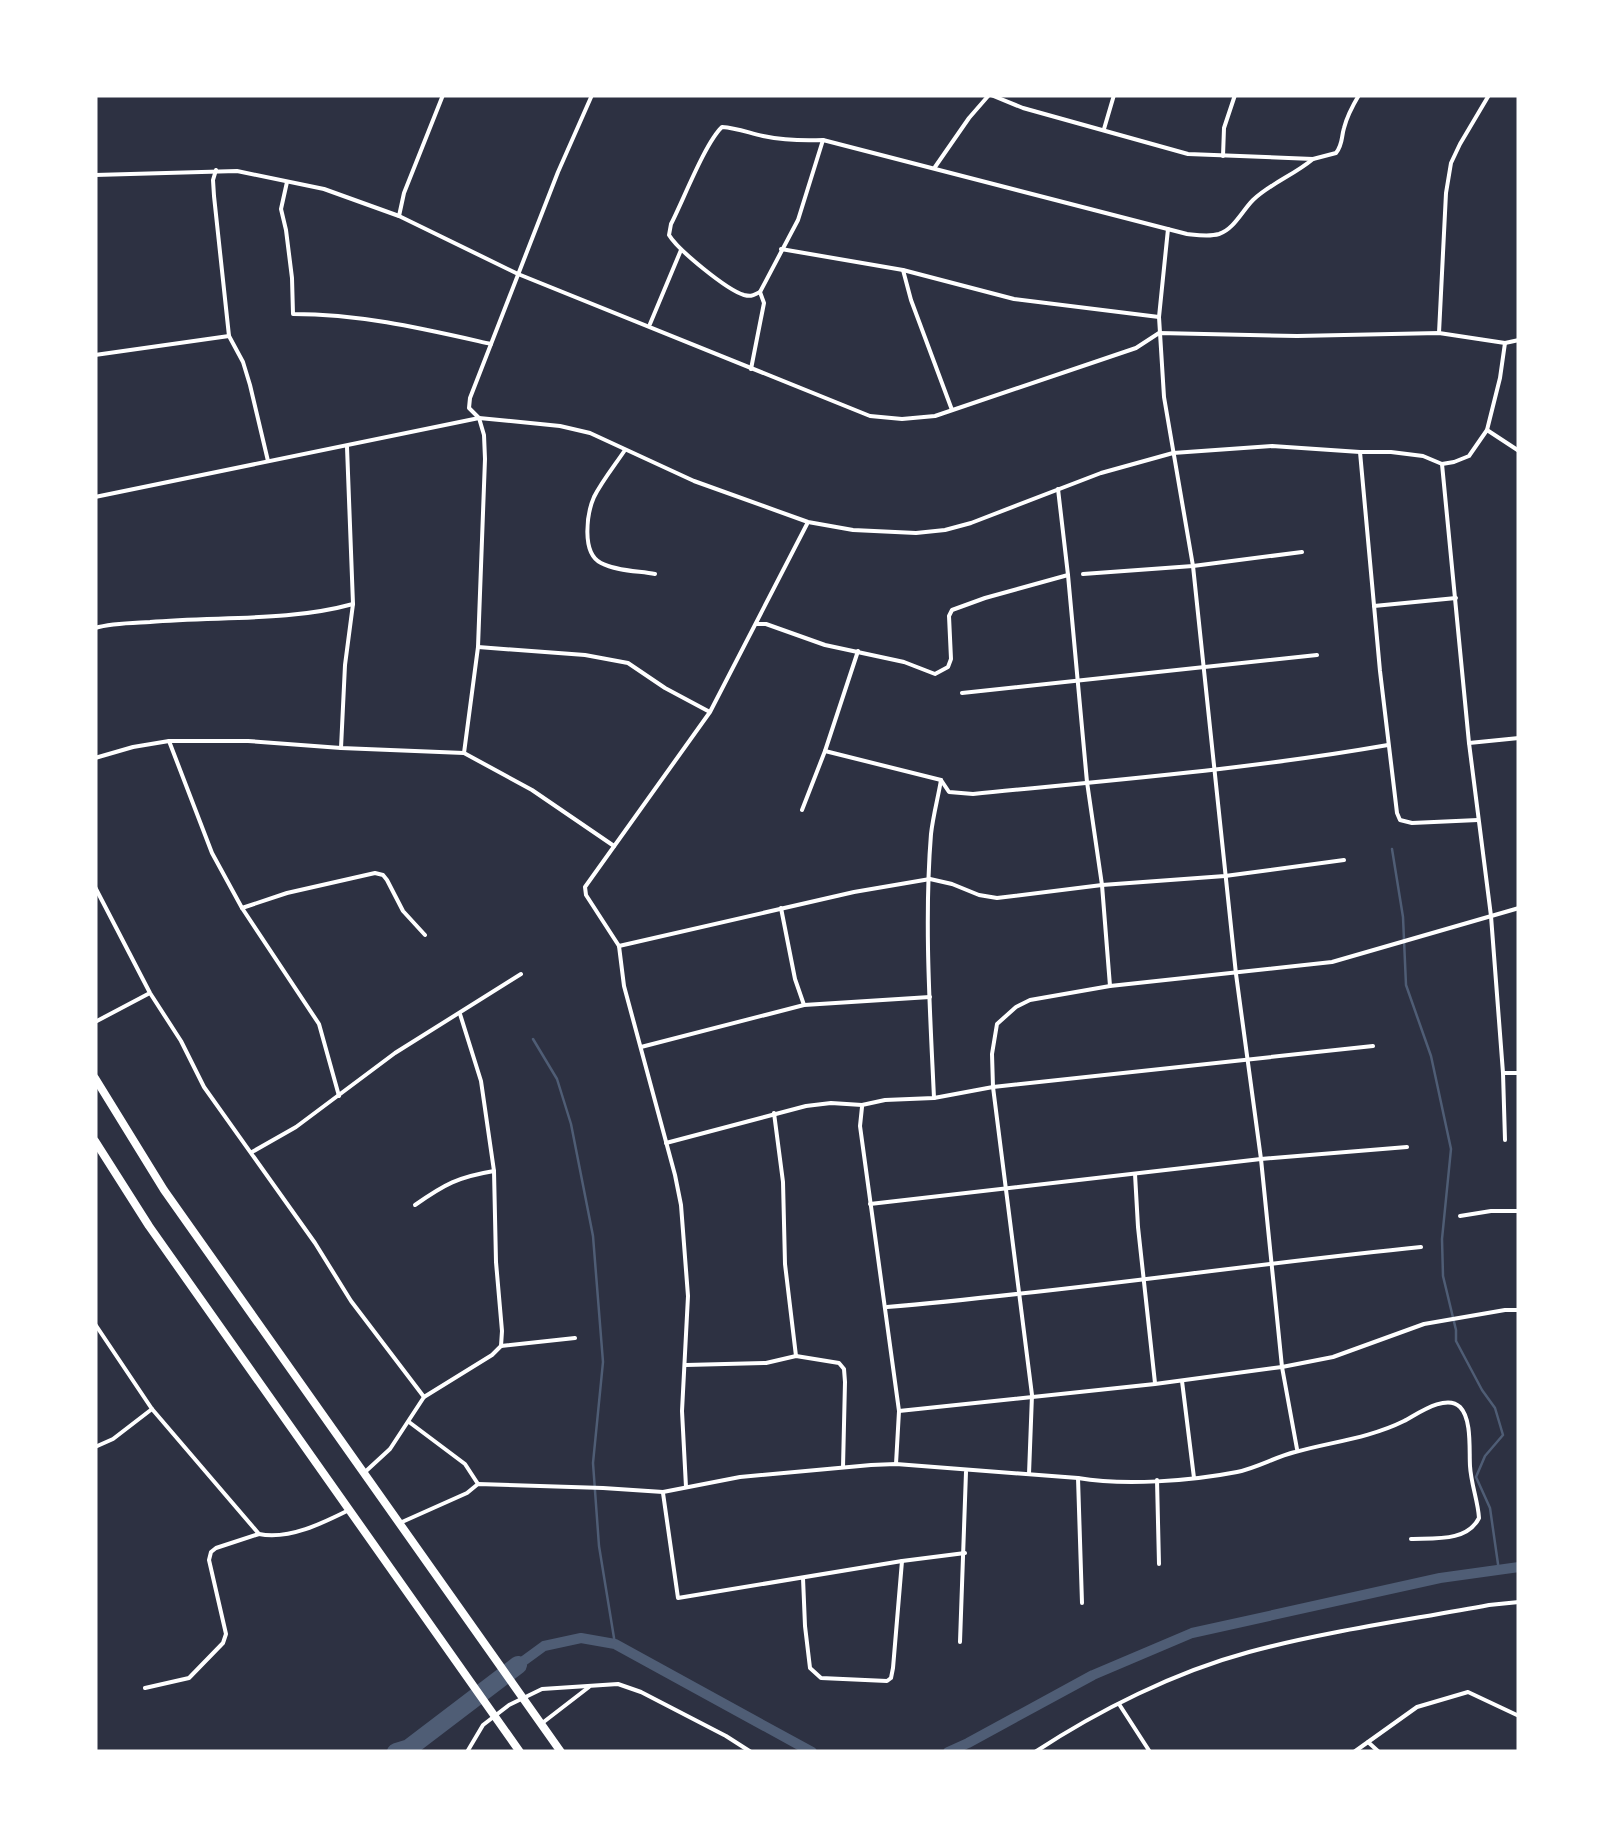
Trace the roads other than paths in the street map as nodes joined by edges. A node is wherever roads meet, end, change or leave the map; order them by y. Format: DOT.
graph roads {
  1 [pos="443,95"];
  2 [pos="592,95"];
  3 [pos="990,95"];
  4 [pos="1114,95"];
  5 [pos="1234,95"];
  6 [pos="1360,95"];
  7 [pos="1489,95"];
  8 [pos="1104,129"];
  9 [pos="823,140"];
  10 [pos="1222,156"];
  11 [pos="1313,159"];
  12 [pos="935,168"];
  13 [pos="216,170"];
  14 [pos="95,175"];
  15 [pos="287,182"];
  16 [pos="399,216"];
  17 [pos="1168,229"];
  18 [pos="782,248"];
  19 [pos="681,250"];
  20 [pos="903,270"];
  21 [pos="518,274"];
  22 [pos="760,292"];
  23 [pos="1159,317"];
  24 [pos="650,326"];
  25 [pos="1159,333"];
  26 [pos="1439,333"];
  27 [pos="230,336"];
  28 [pos="1519,340"];
  29 [pos="490,344"];
  30 [pos="1506,344"];
  31 [pos="95,356"];
  32 [pos="750,368"];
  33 [pos="952,410"];
  34 [pos="479,418"];
  35 [pos="1486,430"];
  36 [pos="346,446"];
  37 [pos="625,450"];
  38 [pos="1519,451"];
  39 [pos="1360,452"];
  40 [pos="1173,453"];
  41 [pos="268,461"];
  42 [pos="1442,464"];
  43 [pos="1058,489"];
  44 [pos="95,497"];
  45 [pos="808,522"];
  46 [pos="1302,552"];
  47 [pos="1193,566"];
  48 [pos="655,574"];
  49 [pos="1082,574"];
  50 [pos="1068,575"];
  51 [pos="1456,598"];
  52 [pos="353,604"];
  53 [pos="1374,606"];
  54 [pos="756,624"];
  55 [pos="95,628"];
  56 [pos="478,647"];
  57 [pos="858,651"];
  58 [pos="1316,655"];
  59 [pos="1205,667"];
  60 [pos="1076,682"];
  61 [pos="962,693"];
  62 [pos="710,712"];
  63 [pos="1519,738"];
  64 [pos="169,741"];
  65 [pos="1469,742"];
  66 [pos="1388,745"];
  67 [pos="340,748"];
  68 [pos="825,750"];
  69 [pos="464,753"];
  70 [pos="95,758"];
  71 [pos="1215,770"];
  72 [pos="941,780"];
  73 [pos="1087,782"];
  74 [pos="802,810"];
  75 [pos="1478,820"];
  76 [pos="614,846"];
  77 [pos="1344,860"];
  78 [pos="1226,876"];
  79 [pos="930,879"];
  80 [pos="1102,884"];
  81 [pos="95,887"];
  82 [pos="242,908"];
  83 [pos="782,908"];
  84 [pos="1519,908"];
  85 [pos="1491,916"];
  86 [pos="425,935"];
  87 [pos="619,946"];
  88 [pos="521,974"];
  89 [pos="1236,974"];
  90 [pos="1110,986"];
  91 [pos="150,994"];
  92 [pos="930,997"];
  93 [pos="804,1004"];
  94 [pos="460,1014"];
  95 [pos="95,1022"];
  96 [pos="1373,1046"];
  97 [pos="640,1047"];
  98 [pos="1247,1059"];
  99 [pos="1503,1073"];
  100 [pos="1519,1073"];
  101 [pos="95,1078"];
  102 [pos="993,1087"];
  103 [pos="339,1096"];
  104 [pos="934,1098"];
  105 [pos="862,1105"];
  106 [pos="774,1113"];
  107 [pos="1504,1140"];
  108 [pos="95,1141"];
  109 [pos="666,1143"];
  110 [pos="1408,1147"];
  111 [pos="252,1152"];
  112 [pos="1261,1159"];
  113 [pos="494,1171"];
  114 [pos="1135,1174"];
  115 [pos="1005,1190"];
  116 [pos="870,1204"];
  117 [pos="414,1205"];
  118 [pos="1519,1211"];
  119 [pos="1460,1216"];
  120 [pos="1421,1246"];
  121 [pos="1272,1262"];
  122 [pos="1144,1278"];
  123 [pos="1018,1296"];
  124 [pos="886,1307"];
  125 [pos="1519,1310"];
  126 [pos="95,1324"];
  127 [pos="575,1338"];
  128 [pos="501,1346"];
  129 [pos="796,1356"];
  130 [pos="685,1365"];
  131 [pos="1282,1367"];
  132 [pos="1182,1381"];
  133 [pos="1155,1384"];
  134 [pos="424,1396"];
  135 [pos="1032,1396"];
  136 [pos="152,1410"];
  137 [pos="899,1411"];
  138 [pos="409,1422"];
  139 [pos="95,1447"];
  140 [pos="1298,1451"];
  141 [pos="896,1464"];
  142 [pos="843,1467"];
  143 [pos="966,1470"];
  144 [pos="365,1472"];
  145 [pos="1028,1474"];
  146 [pos="1078,1478"];
  147 [pos="1194,1478"];
  148 [pos="1157,1480"];
  149 [pos="478,1484"];
  150 [pos="686,1487"];
  151 [pos="663,1492"];
  152 [pos="349,1510"];
  153 [pos="400,1522"];
  154 [pos="259,1534"];
  155 [pos="1410,1539"];
  156 [pos="964,1553"];
  157 [pos="902,1561"];
  158 [pos="1159,1564"];
  159 [pos="803,1578"];
  160 [pos="1519,1602"];
  161 [pos="1082,1603"];
  162 [pos="960,1642"];
  163 [pos="597,1684"];
  164 [pos="146,1688"];
  165 [pos="1119,1704"];
  166 [pos="1519,1716"];
  167 [pos="539,1720"];
  168 [pos="1368,1742"];
  169 [pos="467,1752"];
  170 [pos="520,1752"];
  171 [pos="561,1752"];
  172 [pos="751,1752"];
  173 [pos="1035,1752"];
  174 [pos="1150,1752"];
  175 [pos="1354,1752"];
  176 [pos="1379,1752"];
  1 -- 16 [label="street"];
  2 -- 21 [label="street"];
  3 -- 8 [label="street"];
  3 -- 12 [label="street"];
  4 -- 8 [label="street"];
  5 -- 10 [label="street"];
  6 -- 11 [label="street"];
  7 -- 26 [label="street"];
  8 -- 10 [label="street"];
  9 -- 12 [label="street"];
  9 -- 18 [label="street"];
  9 -- 19 [label="street"];
  10 -- 11 [label="street"];
  11 -- 17 [label="street"];
  12 -- 17 [label="street"];
  13 -- 14 [label="street"];
  13 -- 15 [label="street"];
  13 -- 27 [label="street"];
  15 -- 16 [label="street"];
  15 -- 29 [label="street"];
  16 -- 21 [label="street"];
  17 -- 23 [label="street"];
  18 -- 20 [label="street"];
  18 -- 22 [label="street"];
  19 -- 22 [label="street"];
  19 -- 24 [label="street"];
  20 -- 23 [label="street"];
  20 -- 33 [label="street"];
  21 -- 24 [label="street"];
  21 -- 29 [label="street"];
  22 -- 32 [label="street"];
  23 -- 25 [label="street"];
  24 -- 32 [label="street"];
  25 -- 26 [label="street"];
  25 -- 33 [label="street"];
  25 -- 40 [label="street"];
  26 -- 30 [label="street"];
  27 -- 31 [label="street"];
  27 -- 41 [label="street"];
  28 -- 30 [label="street"];
  29 -- 34 [label="street"];
  30 -- 35 [label="street"];
  32 -- 33 [label="street"];
  34 -- 36 [label="street"];
  34 -- 37 [label="street"];
  34 -- 56 [label="street"];
  35 -- 38 [label="street"];
  35 -- 42 [label="street"];
  36 -- 41 [label="street"];
  36 -- 52 [label="street"];
  37 -- 45 [label="street"];
  37 -- 48 [label="street"];
  39 -- 40 [label="street"];
  39 -- 42 [label="street"];
  39 -- 53 [label="street"];
  40 -- 43 [label="street"];
  40 -- 47 [label="street"];
  41 -- 44 [label="street"];
  42 -- 51 [label="street"];
  43 -- 45 [label="street"];
  43 -- 50 [label="street"];
  45 -- 54 [label="street"];
  46 -- 47 [label="street"];
  47 -- 49 [label="street"];
  47 -- 59 [label="street"];
  50 -- 57 [label="street"];
  50 -- 60 [label="street"];
  51 -- 53 [label="street"];
  51 -- 65 [label="street"];
  52 -- 55 [label="street"];
  52 -- 67 [label="street"];
  53 -- 66 [label="street"];
  54 -- 57 [label="street"];
  54 -- 62 [label="street"];
  56 -- 62 [label="street"];
  56 -- 69 [label="street"];
  57 -- 68 [label="street"];
  58 -- 59 [label="street"];
  59 -- 60 [label="street"];
  59 -- 71 [label="street"];
  60 -- 61 [label="street"];
  60 -- 73 [label="street"];
  62 -- 76 [label="street"];
  63 -- 65 [label="street"];
  64 -- 67 [label="street"];
  64 -- 70 [label="street"];
  64 -- 82 [label="street"];
  65 -- 75 [label="street"];
  66 -- 71 [label="street"];
  66 -- 75 [label="street"];
  67 -- 69 [label="street"];
  68 -- 72 [label="street"];
  68 -- 74 [label="street"];
  69 -- 76 [label="street"];
  71 -- 73 [label="street"];
  71 -- 78 [label="street"];
  72 -- 73 [label="street"];
  72 -- 79 [label="street"];
  73 -- 80 [label="street"];
  75 -- 85 [label="street"];
  76 -- 87 [label="street"];
  77 -- 78 [label="street"];
  78 -- 80 [label="street"];
  78 -- 89 [label="street"];
  79 -- 80 [label="street"];
  79 -- 83 [label="street"];
  79 -- 92 [label="street"];
  80 -- 90 [label="street"];
  81 -- 91 [label="street"];
  82 -- 86 [label="street"];
  82 -- 103 [label="street"];
  83 -- 87 [label="street"];
  83 -- 93 [label="street"];
  84 -- 85 [label="street"];
  85 -- 89 [label="street"];
  85 -- 99 [label="street"];
  87 -- 97 [label="street"];
  88 -- 94 [label="street"];
  89 -- 90 [label="street"];
  89 -- 98 [label="street"];
  90 -- 102 [label="street"];
  91 -- 95 [label="street"];
  91 -- 111 [label="street"];
  92 -- 93 [label="street"];
  92 -- 104 [label="street"];
  93 -- 97 [label="street"];
  94 -- 103 [label="street"];
  94 -- 113 [label="street"];
  96 -- 98 [label="street"];
  97 -- 109 [label="street"];
  98 -- 102 [label="street"];
  98 -- 112 [label="street"];
  99 -- 100 [label="street"];
  99 -- 107 [label="street"];
  101 -- 144 [label="highway"];
  102 -- 104 [label="street"];
  102 -- 115 [label="street"];
  103 -- 111 [label="street"];
  104 -- 105 [label="street"];
  105 -- 106 [label="street"];
  105 -- 116 [label="street"];
  106 -- 109 [label="street"];
  106 -- 129 [label="street"];
  108 -- 152 [label="highway"];
  109 -- 130 [label="street"];
  110 -- 112 [label="street"];
  111 -- 134 [label="street"];
  112 -- 114 [label="street"];
  112 -- 121 [label="street"];
  113 -- 117 [label="street"];
  113 -- 128 [label="street"];
  114 -- 115 [label="street"];
  114 -- 122 [label="street"];
  115 -- 116 [label="street"];
  115 -- 123 [label="street"];
  116 -- 124 [label="street"];
  118 -- 119 [label="street"];
  120 -- 121 [label="street"];
  121 -- 122 [label="street"];
  121 -- 131 [label="street"];
  122 -- 123 [label="street"];
  122 -- 133 [label="street"];
  123 -- 124 [label="street"];
  123 -- 135 [label="street"];
  124 -- 137 [label="street"];
  125 -- 131 [label="street"];
  126 -- 136 [label="street"];
  127 -- 128 [label="street"];
  128 -- 134 [label="street"];
  129 -- 130 [label="street"];
  129 -- 142 [label="street"];
  130 -- 150 [label="street"];
  131 -- 132 [label="street"];
  131 -- 140 [label="street"];
  132 -- 133 [label="street"];
  132 -- 147 [label="street"];
  133 -- 135 [label="street"];
  134 -- 138 [label="street"];
  135 -- 137 [label="street"];
  135 -- 145 [label="street"];
  136 -- 139 [label="street"];
  136 -- 154 [label="street"];
  137 -- 141 [label="street"];
  138 -- 144 [label="street"];
  138 -- 149 [label="street"];
  140 -- 147 [label="street"];
  140 -- 155 [label="street"];
  141 -- 142 [label="street"];
  141 -- 143 [label="street"];
  142 -- 150 [label="street"];
  143 -- 145 [label="street"];
  143 -- 156 [label="street"];
  144 -- 153 [label="highway"];
  145 -- 146 [label="street"];
  146 -- 148 [label="street"];
  146 -- 161 [label="street"];
  147 -- 148 [label="street"];
  148 -- 158 [label="street"];
  149 -- 151 [label="street"];
  149 -- 153 [label="street"];
  150 -- 151 [label="street"];
  151 -- 159 [label="street"];
  152 -- 154 [label="street"];
  152 -- 170 [label="highway"];
  153 -- 167 [label="highway"];
  154 -- 164 [label="street"];
  156 -- 157 [label="street"];
  156 -- 162 [label="street"];
  157 -- 159 [label="street"];
  157 -- 159 [label="street"];
  160 -- 165 [label="street"];
  163 -- 167 [label="street"];
  163 -- 169 [label="street"];
  163 -- 172 [label="street"];
  165 -- 173 [label="street"];
  165 -- 174 [label="street"];
  166 -- 168 [label="street"];
  167 -- 171 [label="highway"];
  168 -- 175 [label="street"];
  168 -- 176 [label="street"];
}
